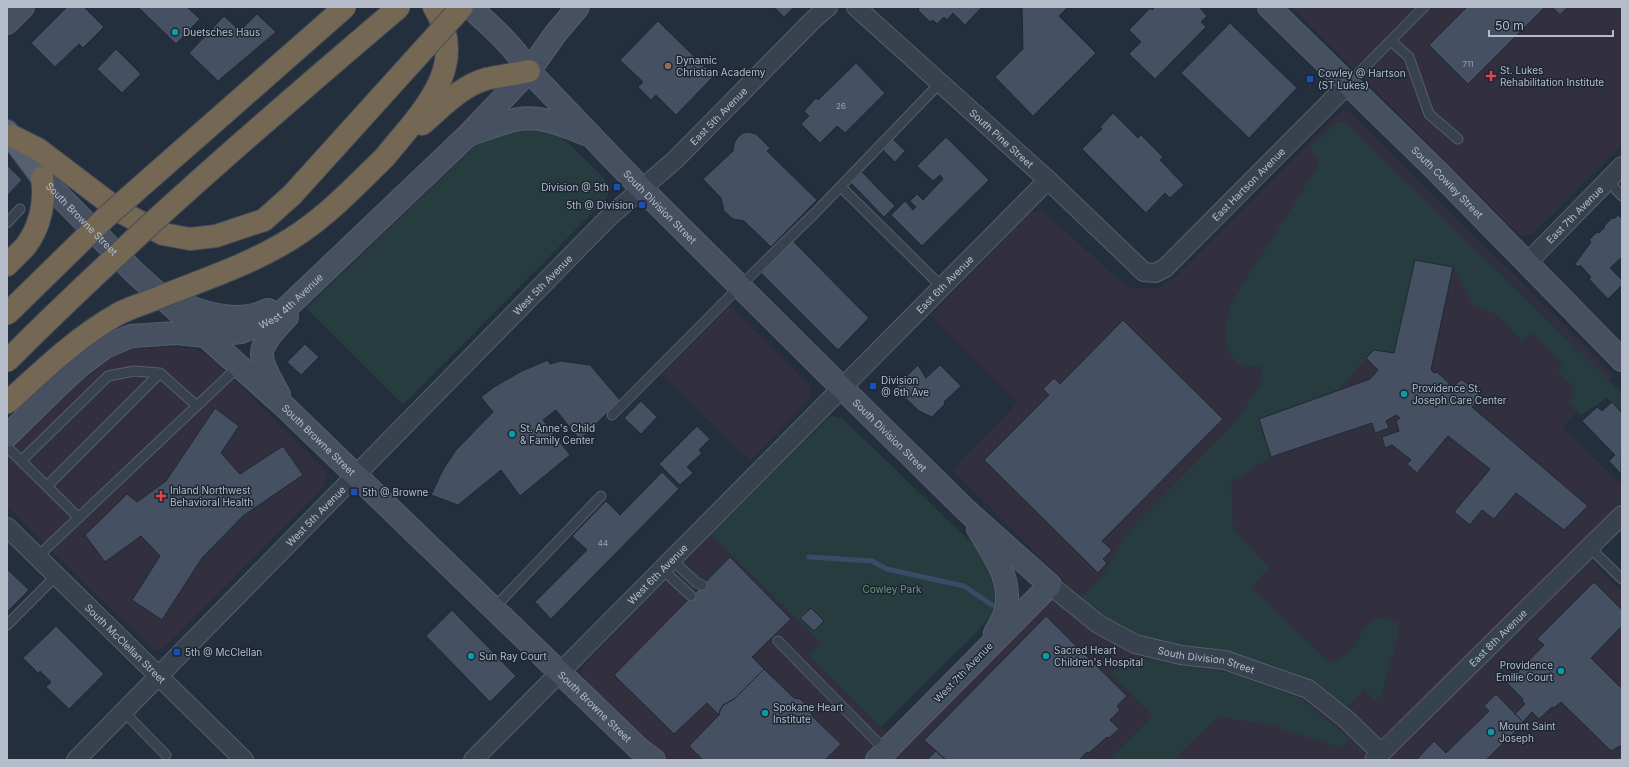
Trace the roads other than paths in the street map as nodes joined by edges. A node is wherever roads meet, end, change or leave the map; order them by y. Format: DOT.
graph roads {
  1 [pos="23,7"];
  2 [pos="346,7"];
  3 [pos="399,7"];
  4 [pos="434,7"];
  5 [pos="462,7"];
  6 [pos="470,7"];
  7 [pos="578,7"];
  8 [pos="828,7"];
  9 [pos="856,7"];
  10 [pos="1269,7"];
  11 [pos="1424,7"];
  12 [pos="7,23"];
  13 [pos="1391,41"];
  14 [pos="529,72"];
  15 [pos="940,83"];
  16 [pos="1348,84"];
  17 [pos="9,133"];
  18 [pos="468,135"];
  19 [pos="592,137"];
  20 [pos="1458,139"];
  21 [pos="385,157"];
  22 [pos="1622,166"];
  23 [pos="42,178"];
  24 [pos="1048,180"];
  25 [pos="1608,181"];
  26 [pos="841,187"];
  27 [pos="642,189"];
  28 [pos="1622,196"];
  29 [pos="20,209"];
  30 [pos="7,223"];
  31 [pos="1527,263"];
  32 [pos="7,265"];
  33 [pos="1144,272"];
  34 [pos="135,273"];
  35 [pos="312,284"];
  36 [pos="740,286"];
  37 [pos="942,287"];
  38 [pos="7,314"];
  39 [pos="205,336"];
  40 [pos="1622,360"];
  41 [pos="7,361"];
  42 [pos="238,366"];
  43 [pos="160,373"];
  44 [pos="842,388"];
  45 [pos="7,403"];
  46 [pos="197,406"];
  47 [pos="286,407"];
  48 [pos="612,415"];
  49 [pos="7,436"];
  50 [pos="7,447"];
  51 [pos="21,461"];
  52 [pos="355,474"];
  53 [pos="46,486"];
  54 [pos="600,496"];
  55 [pos="968,512"];
  56 [pos="1622,515"];
  57 [pos="79,518"];
  58 [pos="7,527"];
  59 [pos="1589,547"];
  60 [pos="38,557"];
  61 [pos="667,565"];
  62 [pos="56,576"];
  63 [pos="1622,579"];
  64 [pos="702,585"];
  65 [pos="1050,585"];
  66 [pos="691,596"];
  67 [pos="494,608"];
  68 [pos="7,625"];
  69 [pos="778,642"];
  70 [pos="988,646"];
  71 [pos="559,672"];
  72 [pos="158,676"];
  73 [pos="123,711"];
  74 [pos="623,734"];
  75 [pos="166,754"];
  76 [pos="882,756"];
  77 [pos="1381,758"];
  78 [pos="76,760"];
  79 [pos="244,760"];
  80 [pos="473,760"];
  81 [pos="637,760"];
  82 [pos="654,760"];
  1 -- 12 [label="street"];
  2 -- 38 [label="highway, bridge"];
  3 -- 41 [label="highway, bridge"];
  4 -- 21 [label="highway"];
  5 -- 17 [label="highway, bridge"];
  6 -- 14 [label="street, South Division Street"];
  7 -- 14 [label="street, West 4th Avenue"];
  8 -- 27 [label="street, East 5th Avenue"];
  9 -- 15 [label="street, South Pine Street"];
  10 -- 16 [label="street, South Cowley Street"];
  11 -- 13 [label="lane"];
  13 -- 16 [label="lane"];
  13 -- 20 [label="lane"];
  14 -- 18 [label="street, West 4th Avenue"];
  14 -- 19 [label="street, South Division Street"];
  14 -- 21 [label="highway"];
  15 -- 24 [label="street, South Pine Street"];
  15 -- 26 [label="lane"];
  16 -- 31 [label="street, South Cowley Street"];
  16 -- 33 [label="street, East Hartson Avenue"];
  17 -- 23 [label="main road, South Browne Street"];
  18 -- 19 [label="street"];
  18 -- 35 [label="street, West 4th Avenue"];
  19 -- 27 [label="street, South Division Street"];
  21 -- 45 [label="highway, bridge"];
  22 -- 25 [label="street, East 7th Avenue"];
  23 -- 32 [label="highway"];
  23 -- 34 [label="street, South Browne Street"];
  24 -- 33 [label="street, South Pine Street"];
  24 -- 37 [label="street, East 6th Avenue"];
  25 -- 28 [label="lane"];
  25 -- 31 [label="street, East 7th Avenue"];
  26 -- 36 [label="lane"];
  26 -- 37 [label="lane"];
  27 -- 36 [label="street, South Division Street"];
  27 -- 52 [label="street, West 5th Avenue"];
  29 -- 30 [label="lane"];
  31 -- 40 [label="street, South Cowley Street"];
  34 -- 35 [label="street"];
  34 -- 39 [label="street, South Browne Street"];
  35 -- 39 [label="street, West 4th Avenue"];
  35 -- 47 [label="street"];
  36 -- 44 [label="street, South Division Street"];
  36 -- 48 [label="lane"];
  37 -- 44 [label="street, East 6th Avenue"];
  39 -- 42 [label="street, South Browne Street"];
  39 -- 49 [label="street, West 4th Avenue"];
  42 -- 46 [label="lane"];
  42 -- 47 [label="street, South Browne Street"];
  43 -- 46 [label="lane"];
  43 -- 51 [label="lane"];
  43 -- 53 [label="lane"];
  44 -- 55 [label="street, South Division Street"];
  44 -- 61 [label="street, West 6th Avenue"];
  46 -- 57 [label="lane"];
  47 -- 52 [label="street, South Browne Street"];
  50 -- 51 [label="lane"];
  51 -- 53 [label="lane"];
  52 -- 67 [label="street, South Browne Street"];
  52 -- 72 [label="street, West 5th Avenue"];
  53 -- 57 [label="lane"];
  54 -- 67 [label="lane"];
  55 -- 65 [label="street, South Division Street"];
  55 -- 70 [label="street"];
  56 -- 59 [label="street, East 8th Avenue"];
  57 -- 60 [label="lane"];
  58 -- 60 [label="street, South McClellan Street"];
  59 -- 63 [label="lane"];
  59 -- 77 [label="street, East 8th Avenue"];
  60 -- 62 [label="street, South McClellan Street"];
  61 -- 64 [label="lane"];
  61 -- 66 [label="lane"];
  61 -- 71 [label="street, West 6th Avenue"];
  62 -- 68 [label="lane"];
  62 -- 72 [label="street, South McClellan Street"];
  65 -- 70 [label="street, West 7th Avenue"];
  65 -- 77 [label="street, South Division Street"];
  67 -- 71 [label="street, South Browne Street"];
  69 -- 76 [label="lane"];
  70 -- 76 [label="street, West 7th Avenue"];
  71 -- 74 [label="street, South Browne Street"];
  71 -- 80 [label="street, West 6th Avenue"];
  72 -- 73 [label="street, West 5th Avenue"];
  72 -- 79 [label="street, South McClellan Street"];
  73 -- 75 [label="lane"];
  73 -- 78 [label="street, West 5th Avenue"];
  74 -- 81 [label="street"];
  74 -- 82 [label="street, South Browne Street"];
}
